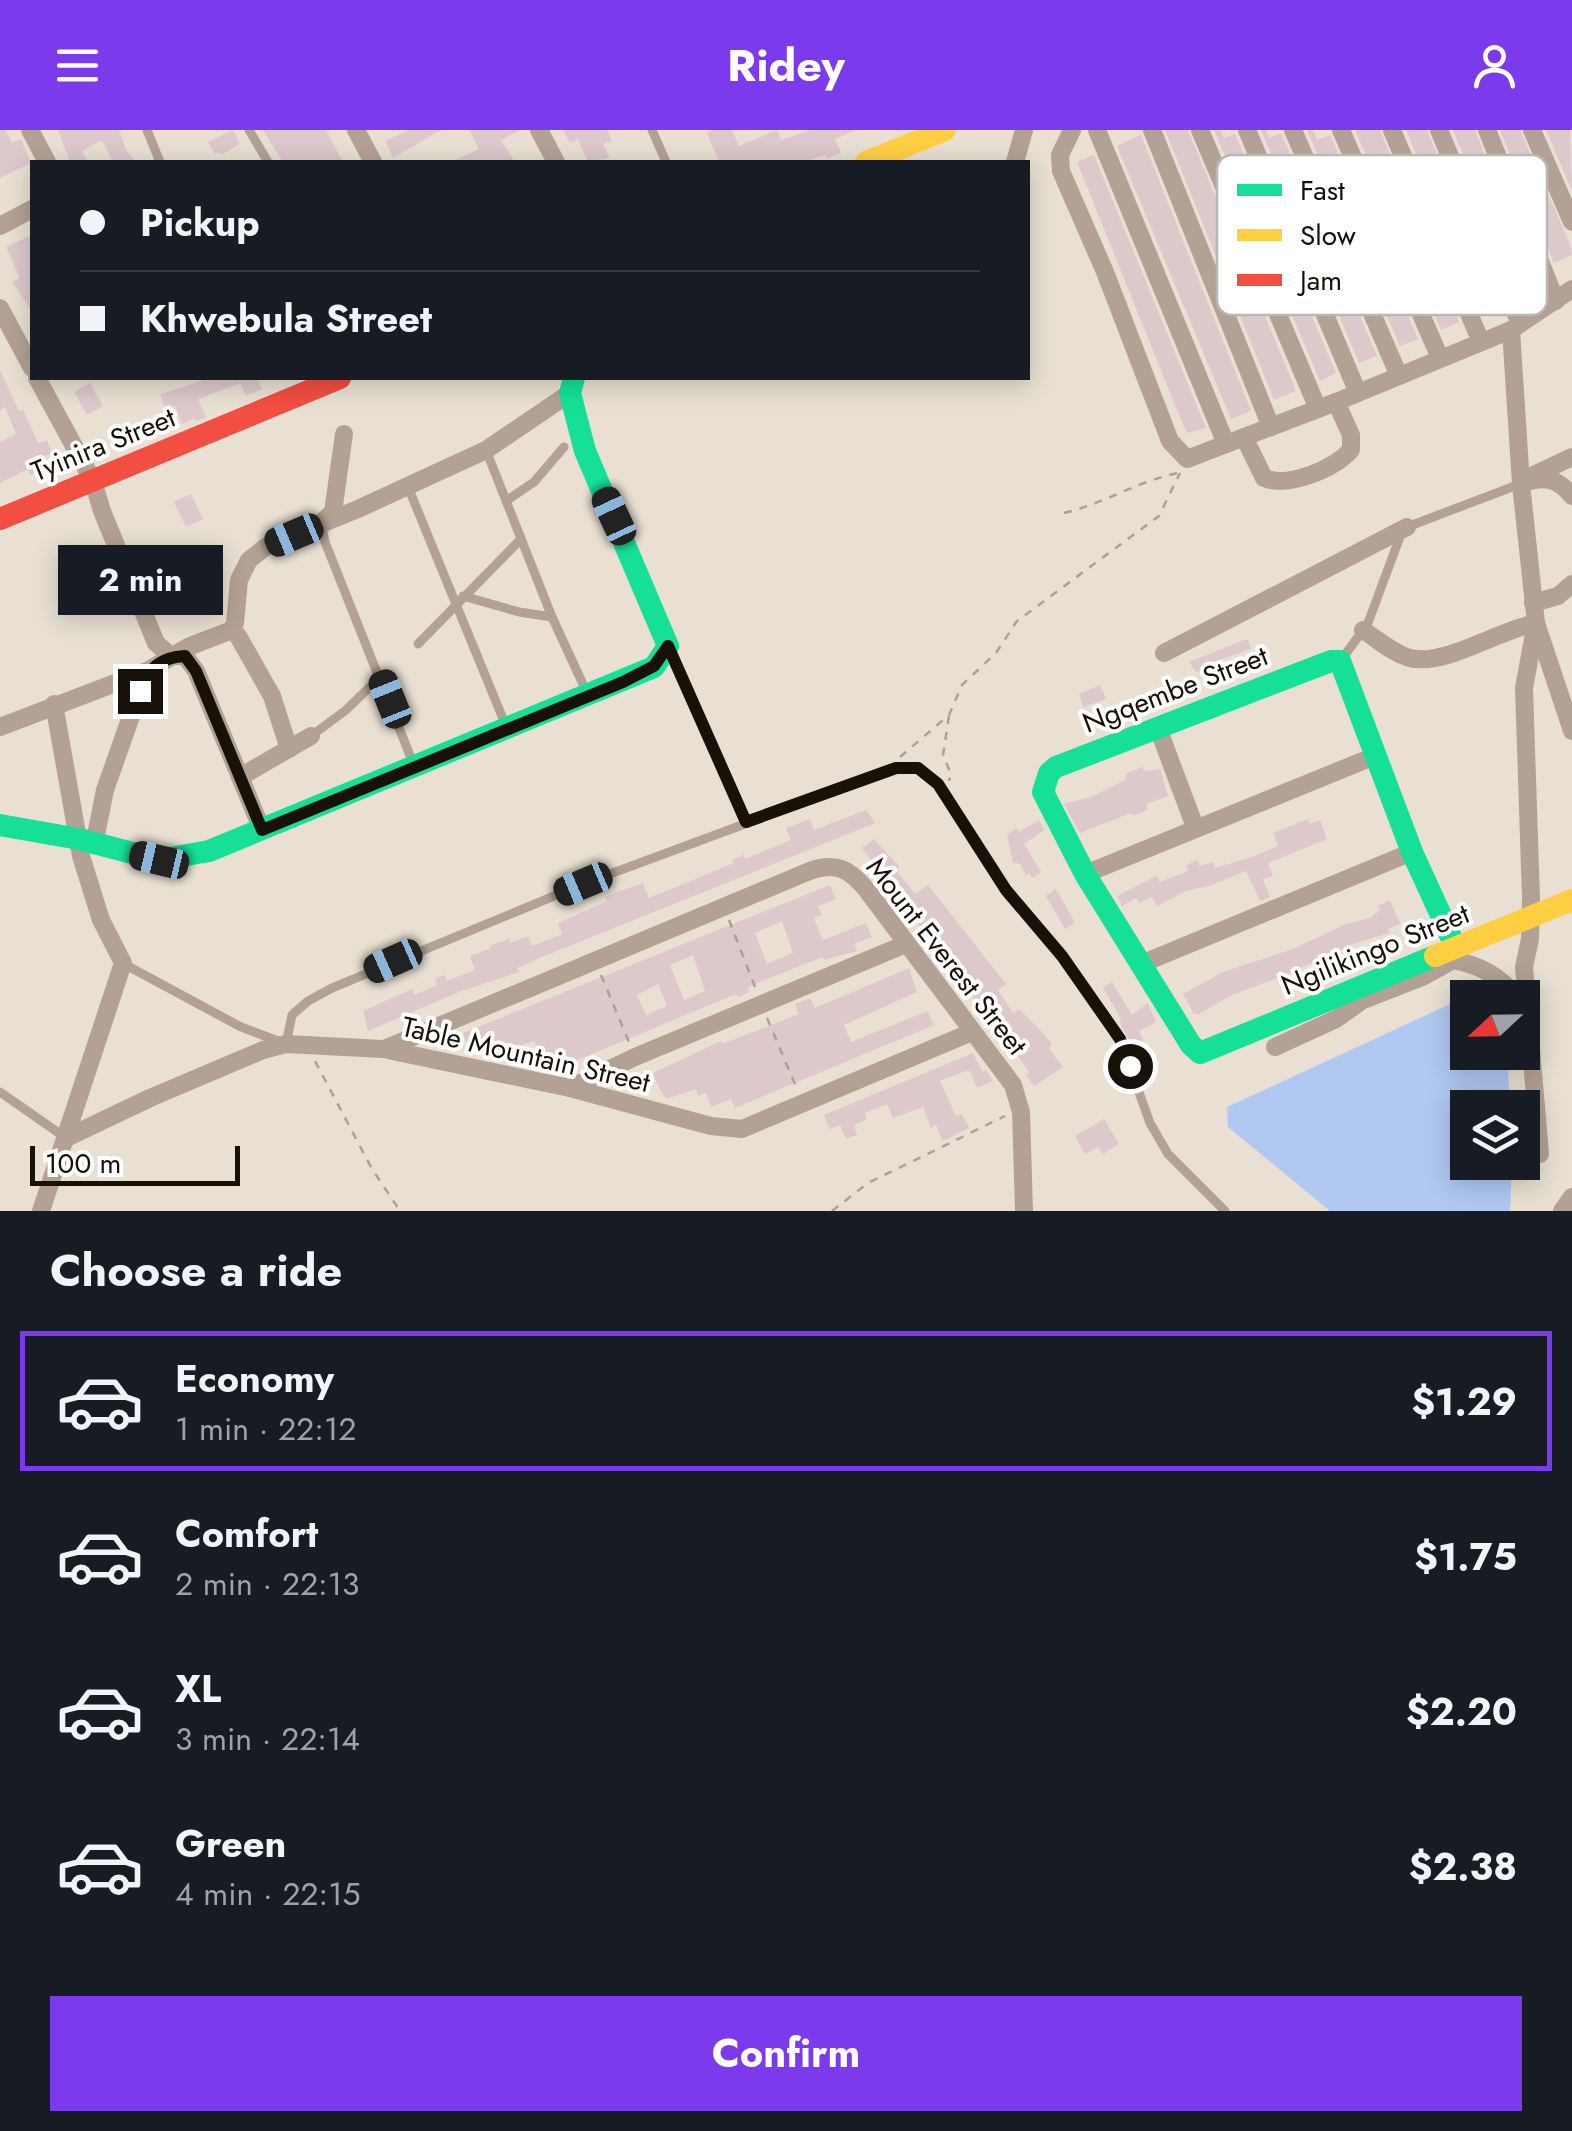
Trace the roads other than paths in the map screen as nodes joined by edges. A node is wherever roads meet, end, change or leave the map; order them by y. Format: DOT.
graph roads {
  1 [pos="30,130"];
  2 [pos="148,130"];
  3 [pos="249,130"];
  4 [pos="356,130"];
  5 [pos="539,130"];
  6 [pos="652,130"];
  7 [pos="945,130"];
  8 [pos="1024,130"];
  9 [pos="1072,130"];
  10 [pos="1097,130"];
  11 [pos="1152,130"];
  12 [pos="1200,130"];
  13 [pos="1247,130"];
  14 [pos="1293,130"];
  15 [pos="1341,130"];
  16 [pos="1392,130"];
  17 [pos="1439,130"];
  18 [pos="1487,130"];
  19 [pos="1532,130"];
  20 [pos="1258,155"];
  21 [pos="1304,155"];
  22 [pos="1352,155"];
  23 [pos="1402,155"];
  24 [pos="1449,155"];
  25 [pos="1497,155"];
  26 [pos="1543,155"];
  27 [pos="46,160"];
  28 [pos="159,160"];
  29 [pos="267,160"];
  30 [pos="372,160"];
  31 [pos="555,160"];
  32 [pos="665,160"];
  33 [pos="871,160"];
  34 [pos="1016,160"];
  35 [pos="1547,164"];
  36 [pos="1217,170"];
  37 [pos="30,210"];
  38 [pos="1572,222"];
  39 [pos="0,226"];
  40 [pos="1547,279"];
  41 [pos="1572,289"];
  42 [pos="1217,292"];
  43 [pos="1556,301"];
  44 [pos="1547,307"];
  45 [pos="0,308"];
  46 [pos="1226,315"];
  47 [pos="1278,315"];
  48 [pos="1325,315"];
  49 [pos="1373,315"];
  50 [pos="1421,315"];
  51 [pos="1470,315"];
  52 [pos="1511,315"];
  53 [pos="1534,315"];
  54 [pos="1516,327"];
  55 [pos="1481,342"];
  56 [pos="1440,358"];
  57 [pos="30,364"];
  58 [pos="1399,376"];
  59 [pos="39,380"];
  60 [pos="335,380"];
  61 [pos="572,385"];
  62 [pos="1358,393"];
  63 [pos="1336,402"];
  64 [pos="1318,410"];
  65 [pos="1271,427"];
  66 [pos="344,434"];
  67 [pos="1235,440"];
  68 [pos="564,447"];
  69 [pos="486,450"];
  70 [pos="1572,457"];
  71 [pos="93,481"];
  72 [pos="1520,484"];
  73 [pos="408,487"];
  74 [pos="1572,496"];
  75 [pos="506,501"];
  76 [pos="0,520"];
  77 [pos="320,523"];
  78 [pos="1407,527"];
  79 [pos="521,539"];
  80 [pos="1572,584"];
  81 [pos="459,599"];
  82 [pos="1534,603"];
  83 [pos="552,617"];
  84 [pos="1536,623"];
  85 [pos="232,630"];
  86 [pos="1363,630"];
  87 [pos="418,644"];
  88 [pos="668,646"];
  89 [pos="1164,653"];
  90 [pos="170,656"];
  91 [pos="1340,661"];
  92 [pos="147,671"];
  93 [pos="380,677"];
  94 [pos="588,696"];
  95 [pos="54,704"];
  96 [pos="0,727"];
  97 [pos="1158,728"];
  98 [pos="507,729"];
  99 [pos="1572,731"];
  100 [pos="311,736"];
  101 [pos="290,749"];
  102 [pos="1375,756"];
  103 [pos="415,768"];
  104 [pos="240,778"];
  105 [pos="746,822"];
  106 [pos="0,824"];
  107 [pos="1196,827"];
  108 [pos="262,830"];
  109 [pos="86,842"];
  110 [pos="1412,852"];
  111 [pos="1085,874"];
  112 [pos="1572,900"];
  113 [pos="1531,917"];
  114 [pos="906,944"];
  115 [pos="1456,948"];
  116 [pos="123,963"];
  117 [pos="1141,964"];
  118 [pos="1502,980"];
  119 [pos="1524,980"];
  120 [pos="972,1032"];
  121 [pos="286,1044"];
  122 [pos="1274,1047"];
  123 [pos="384,1049"];
  124 [pos="1200,1053"];
  125 [pos="570,1088"];
  126 [pos="0,1092"];
  127 [pos="66,1138"];
  128 [pos="1572,1197"];
  129 [pos="42,1211"];
  130 [pos="1024,1211"];
  131 [pos="1226,1211"];
  132 [pos="1562,1211"];
  1 -- 27 [label="street"];
  2 -- 28 [label="lane"];
  3 -- 29 [label="lane"];
  4 -- 30 [label="street"];
  5 -- 31 [label="street"];
  6 -- 32 [label="lane"];
  7 -- 33 [label="street"];
  8 -- 34 [label="street"];
  9 -- 67 [label="street"];
  10 -- 67 [label="street"];
  11 -- 42 [label="street"];
  12 -- 36 [label="street"];
  13 -- 20 [label="street"];
  14 -- 21 [label="street"];
  15 -- 22 [label="street"];
  16 -- 23 [label="street"];
  17 -- 24 [label="street"];
  18 -- 25 [label="street"];
  19 -- 26 [label="street"];
  35 -- 38 [label="street"];
  37 -- 39 [label="street"];
  40 -- 43 [label="street"];
  41 -- 43 [label="street"];
  43 -- 44 [label="street"];
  45 -- 57 [label="street"];
  46 -- 65 [label="street"];
  47 -- 64 [label="street"];
  48 -- 62 [label="street"];
  49 -- 58 [label="street"];
  50 -- 56 [label="street"];
  51 -- 55 [label="street"];
  52 -- 54 [label="street"];
  53 -- 54 [label="street"];
  54 -- 55 [label="street"];
  54 -- 72 [label="street"];
  55 -- 56 [label="street"];
  56 -- 58 [label="street"];
  58 -- 62 [label="street"];
  59 -- 71 [label="street"];
  60 -- 71 [label="street, Tyinira Street"];
  61 -- 69 [label="street"];
  61 -- 88 [label="street"];
  62 -- 63 [label="street"];
  63 -- 64 [label="street"];
  63 -- 67 [label="street"];
  64 -- 65 [label="street"];
  65 -- 67 [label="street"];
  66 -- 77 [label="street"];
  68 -- 75 [label="lane"];
  69 -- 73 [label="street"];
  69 -- 75 [label="lane"];
  70 -- 72 [label="street"];
  71 -- 76 [label="street, Tyinira Street"];
  71 -- 90 [label="street"];
  72 -- 74 [label="street"];
  72 -- 78 [label="lane"];
  72 -- 82 [label="street"];
  73 -- 77 [label="street"];
  73 -- 81 [label="lane"];
  75 -- 79 [label="lane"];
  77 -- 85 [label="street"];
  77 -- 93 [label="lane"];
  78 -- 86 [label="lane"];
  78 -- 89 [label="street"];
  79 -- 81 [label="lane"];
  79 -- 83 [label="lane"];
  80 -- 82 [label="street"];
  81 -- 83 [label="lane"];
  81 -- 87 [label="lane"];
  81 -- 98 [label="lane"];
  82 -- 84 [label="street"];
  83 -- 94 [label="lane"];
  84 -- 86 [label="street"];
  84 -- 99 [label="street"];
  84 -- 113 [label="street"];
  85 -- 90 [label="street"];
  85 -- 101 [label="street"];
  86 -- 91 [label="lane"];
  88 -- 94 [label="street"];
  88 -- 105 [label="lane"];
  90 -- 92 [label="street"];
  90 -- 104 [label="street"];
  91 -- 97 [label="street, Ngqembe Street"];
  91 -- 102 [label="street"];
  92 -- 95 [label="street"];
  92 -- 109 [label="street"];
  93 -- 100 [label="lane"];
  93 -- 103 [label="lane"];
  94 -- 98 [label="street"];
  95 -- 96 [label="street"];
  95 -- 109 [label="street"];
  97 -- 107 [label="street"];
  97 -- 111 [label="street, Ngqembe Street"];
  98 -- 103 [label="street"];
  100 -- 101 [label="street"];
  101 -- 104 [label="street"];
  102 -- 107 [label="street"];
  102 -- 110 [label="street"];
  103 -- 108 [label="street"];
  104 -- 108 [label="street"];
  105 -- 121 [label="lane"];
  105 -- 131 [label="lane"];
  106 -- 109 [label="street"];
  107 -- 111 [label="street"];
  108 -- 109 [label="street"];
  109 -- 116 [label="street"];
  110 -- 115 [label="street"];
  110 -- 117 [label="street"];
  111 -- 117 [label="street, Ngqembe Street"];
  112 -- 113 [label="street, Ngilikingo Street"];
  113 -- 115 [label="street, Ngilikingo Street"];
  113 -- 119 [label="street"];
  114 -- 120 [label="street, Mount Everest Street"];
  114 -- 123 [label="street, Mount Everest Street"];
  114 -- 125 [label="street"];
  115 -- 124 [label="street, Ngilikingo Street"];
  116 -- 121 [label="lane"];
  116 -- 127 [label="street"];
  117 -- 124 [label="street, Ngqembe Street"];
  118 -- 122 [label="street"];
  120 -- 125 [label="street, Table Mountain Street"];
  120 -- 130 [label="street, Mount Everest Street"];
  121 -- 123 [label="street, Table Mountain Street"];
  121 -- 127 [label="street, Table Mountain Street"];
  123 -- 125 [label="street, Table Mountain Street"];
  126 -- 127 [label="lane"];
  127 -- 129 [label="street"];
  128 -- 132 [label="street"];
}
